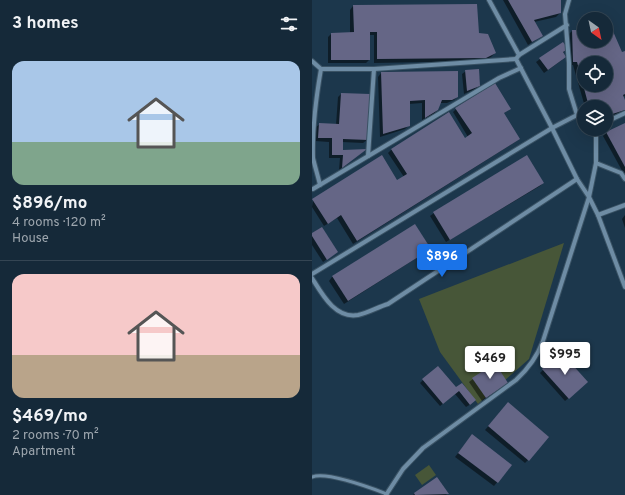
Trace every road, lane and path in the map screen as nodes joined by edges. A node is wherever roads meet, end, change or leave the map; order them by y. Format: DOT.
graph roads {
  1 [pos="489,0"];
  2 [pos="569,0"];
  3 [pos="567,25"];
  4 [pos="518,57"];
  5 [pos="312,60"];
  6 [pos="521,68"];
  7 [pos="321,69"];
  8 [pos="374,69"];
  9 [pos="625,114"];
  10 [pos="577,115"];
  11 [pos="613,119"];
  12 [pos="552,128"];
  13 [pos="596,136"];
  14 [pos="368,156"];
  15 [pos="596,163"];
  16 [pos="577,179"];
  17 [pos="625,179"];
  18 [pos="320,184"];
  19 [pos="313,189"];
  20 [pos="589,197"];
  21 [pos="625,205"];
  22 [pos="598,215"];
  23 [pos="312,274"];
  24 [pos="312,278"];
  25 [pos="625,287"];
  26 [pos="312,477"];
  27 [pos="386,494"];
  1 -- 4 [label="street"];
  2 -- 3 [label="street"];
  3 -- 4 [label="street"];
  3 -- 10 [label="street"];
  4 -- 6 [label="street"];
  4 -- 8 [label="street"];
  5 -- 7 [label="street"];
  6 -- 12 [label="street"];
  6 -- 14 [label="street"];
  7 -- 8 [label="street"];
  7 -- 18 [label="street"];
  8 -- 14 [label="street"];
  9 -- 11 [label="street"];
  10 -- 12 [label="street"];
  12 -- 16 [label="street"];
  12 -- 23 [label="street"];
  13 -- 15 [label="street"];
  14 -- 18 [label="street"];
  15 -- 17 [label="street"];
  15 -- 20 [label="street"];
  16 -- 20 [label="street"];
  16 -- 24 [label="street"];
  18 -- 19 [label="street"];
  20 -- 22 [label="street"];
  20 -- 27 [label="street"];
  21 -- 22 [label="street"];
  22 -- 25 [label="street"];
  26 -- 27 [label="lane"];
}
